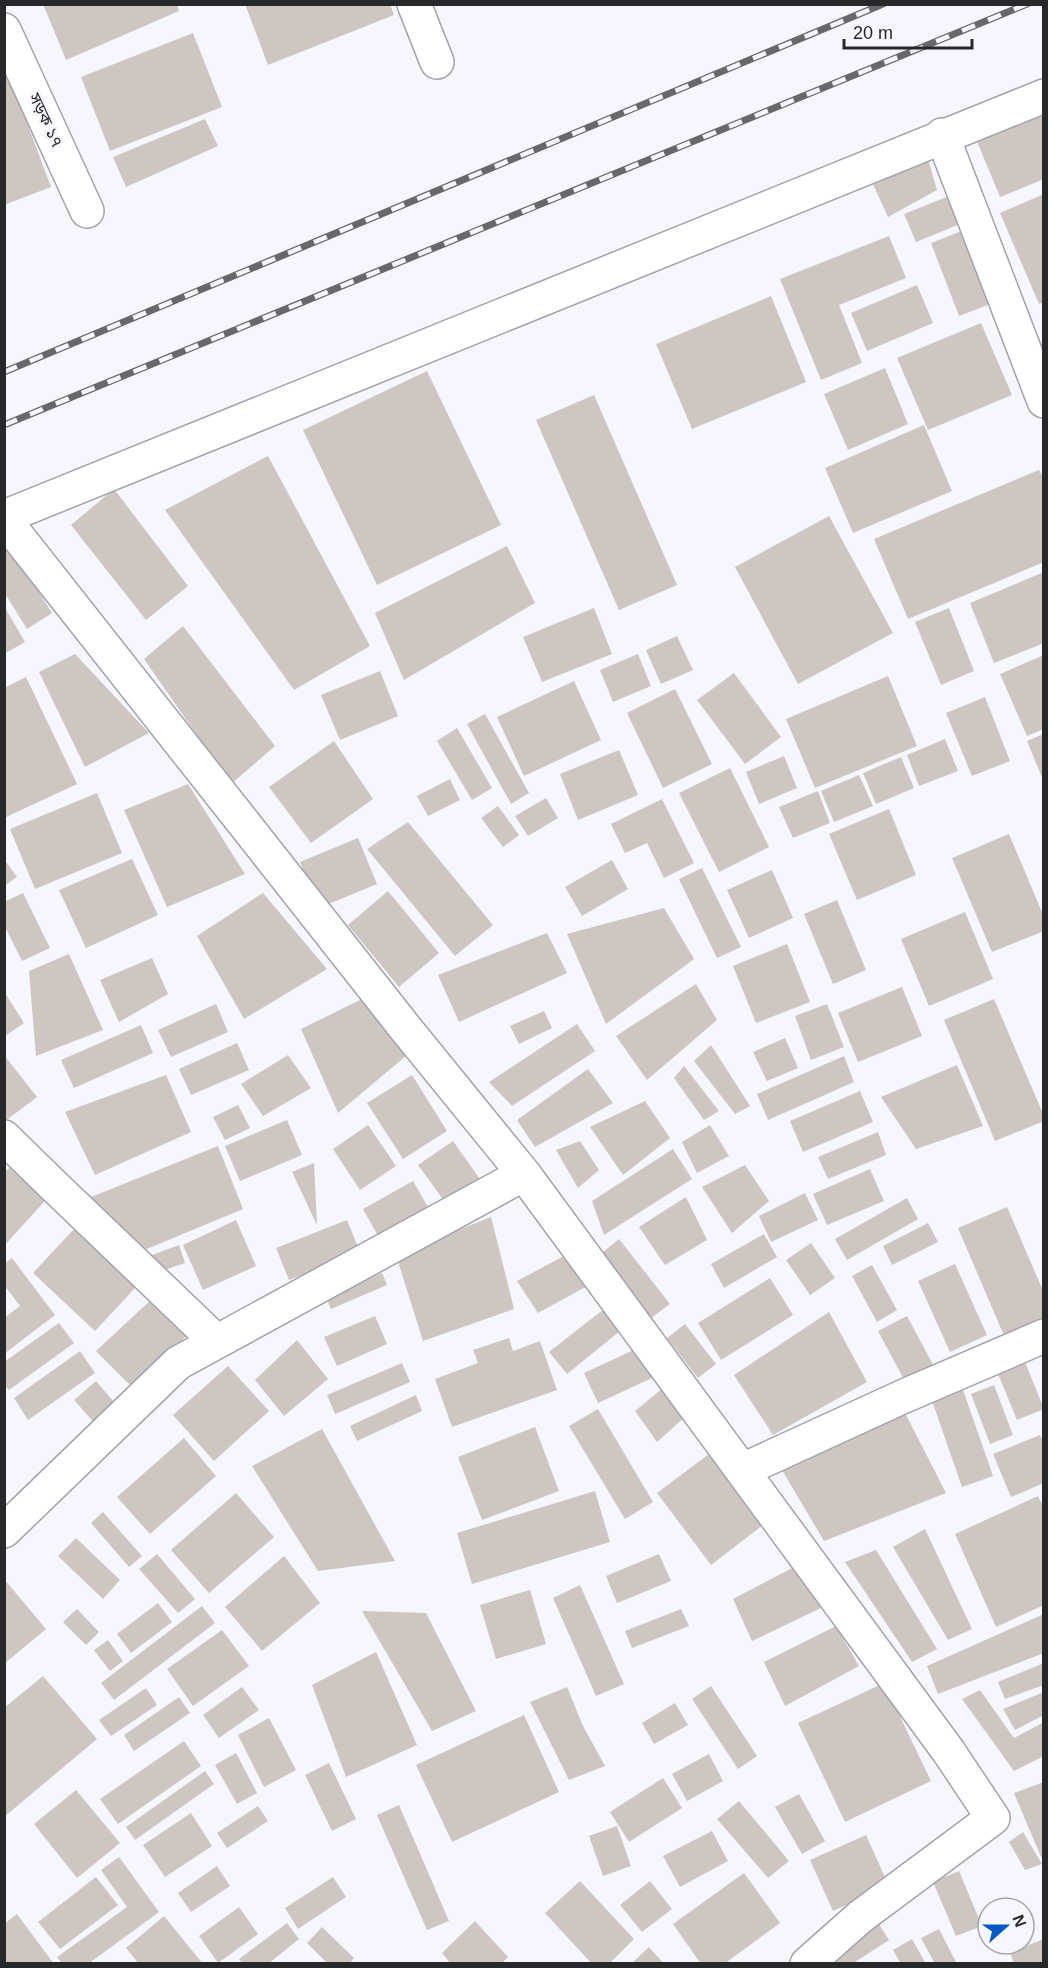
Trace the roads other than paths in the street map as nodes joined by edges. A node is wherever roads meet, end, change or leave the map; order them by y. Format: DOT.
graph roads {
  1 [pos="414,4"];
  2 [pos="4,30"];
  3 [pos="437,62"];
  4 [pos="1044,96"];
  5 [pos="942,135"];
  6 [pos="87,211"];
  7 [pos="1044,401"];
  8 [pos="4,518"];
  9 [pos="4,1137"];
  10 [pos="524,1174"];
  11 [pos="1044,1336"];
  12 [pos="216,1341"];
  13 [pos="743,1470"];
  14 [pos="4,1531"];
  15 [pos="807,1964"];
  1 -- 3 [label="street"];
  2 -- 6 [label="street, সড়ক ১৭"];
  4 -- 5 [label="street"];
  5 -- 7 [label="street"];
  5 -- 8 [label="street"];
  8 -- 10 [label="street"];
  9 -- 12 [label="street"];
  10 -- 12 [label="street"];
  10 -- 13 [label="street"];
  11 -- 13 [label="street"];
  12 -- 14 [label="street"];
  13 -- 15 [label="street"];
}
